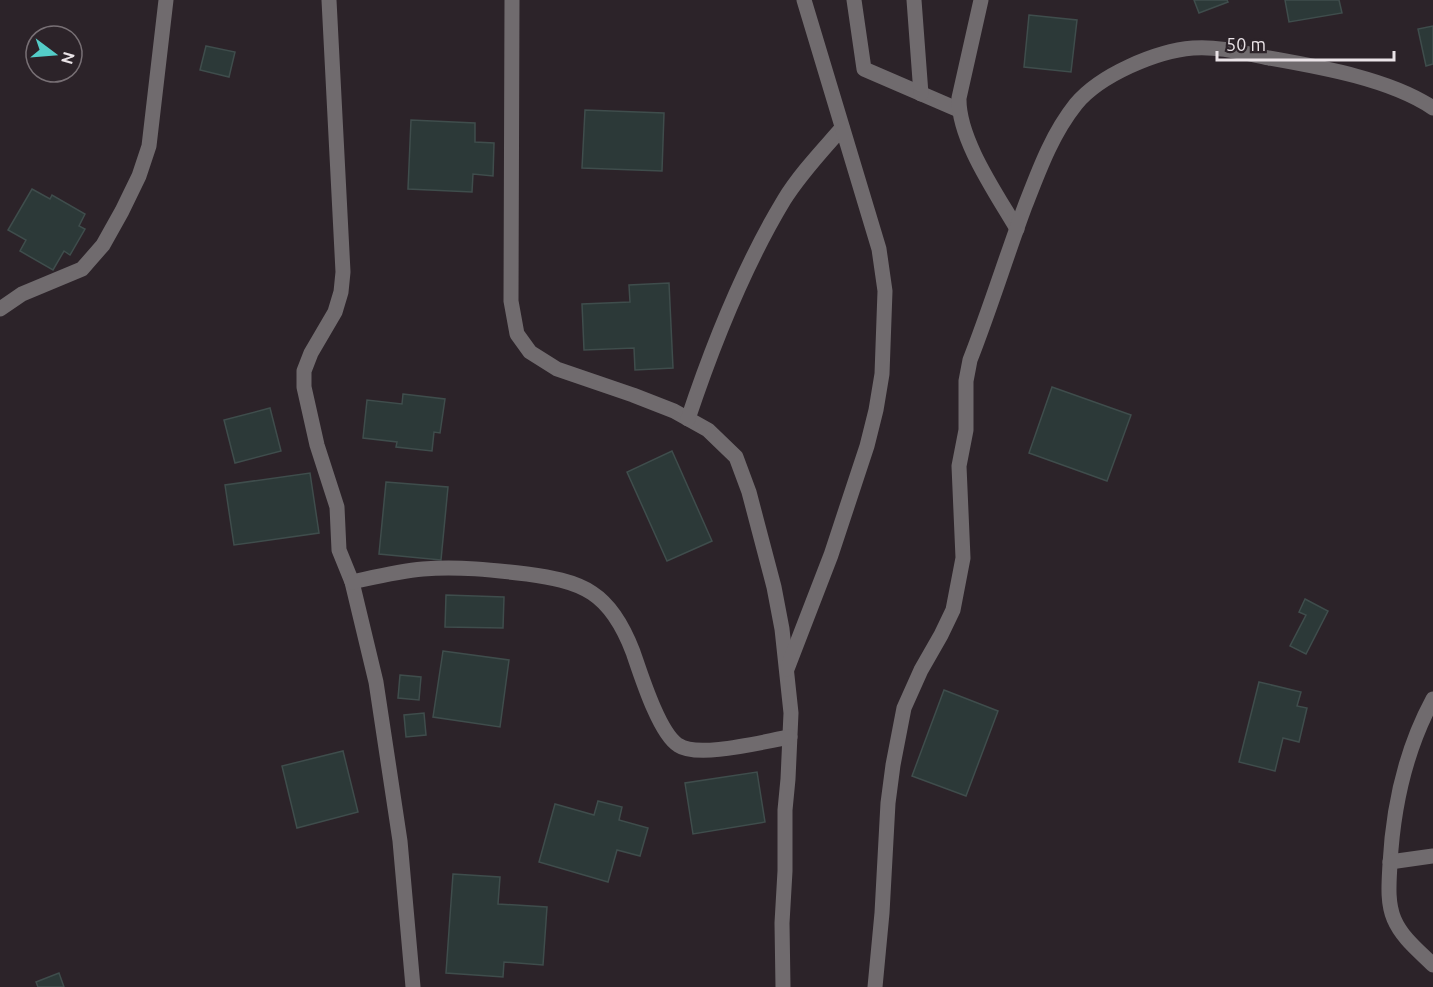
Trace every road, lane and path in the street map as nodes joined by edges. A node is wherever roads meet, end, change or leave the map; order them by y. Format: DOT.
graph roads {
  1 [pos="166,0"];
  2 [pos="329,0"];
  3 [pos="512,0"];
  4 [pos="804,0"];
  5 [pos="854,0"];
  6 [pos="914,0"];
  7 [pos="981,0"];
  8 [pos="921,94"];
  9 [pos="1433,108"];
  10 [pos="959,110"];
  11 [pos="842,128"];
  12 [pos="1017,229"];
  13 [pos="0,309"];
  14 [pos="688,419"];
  15 [pos="352,582"];
  16 [pos="786,670"];
  17 [pos="1433,699"];
  18 [pos="790,737"];
  19 [pos="1433,856"];
  20 [pos="1390,862"];
  21 [pos="1433,965"];
  22 [pos="413,987"];
  23 [pos="783,987"];
  24 [pos="874,987"];
  1 -- 13 [label="street"];
  2 -- 15 [label="street"];
  3 -- 14 [label="street"];
  4 -- 11 [label="street"];
  5 -- 8 [label="street"];
  6 -- 8 [label="street"];
  7 -- 10 [label="street"];
  8 -- 10 [label="street"];
  9 -- 12 [label="street"];
  10 -- 12 [label="street"];
  11 -- 14 [label="street"];
  11 -- 16 [label="street"];
  12 -- 24 [label="street"];
  14 -- 16 [label="street"];
  15 -- 18 [label="street"];
  15 -- 22 [label="street"];
  16 -- 18 [label="street"];
  17 -- 20 [label="street"];
  18 -- 23 [label="street"];
  19 -- 20 [label="street"];
  20 -- 21 [label="street"];
}
